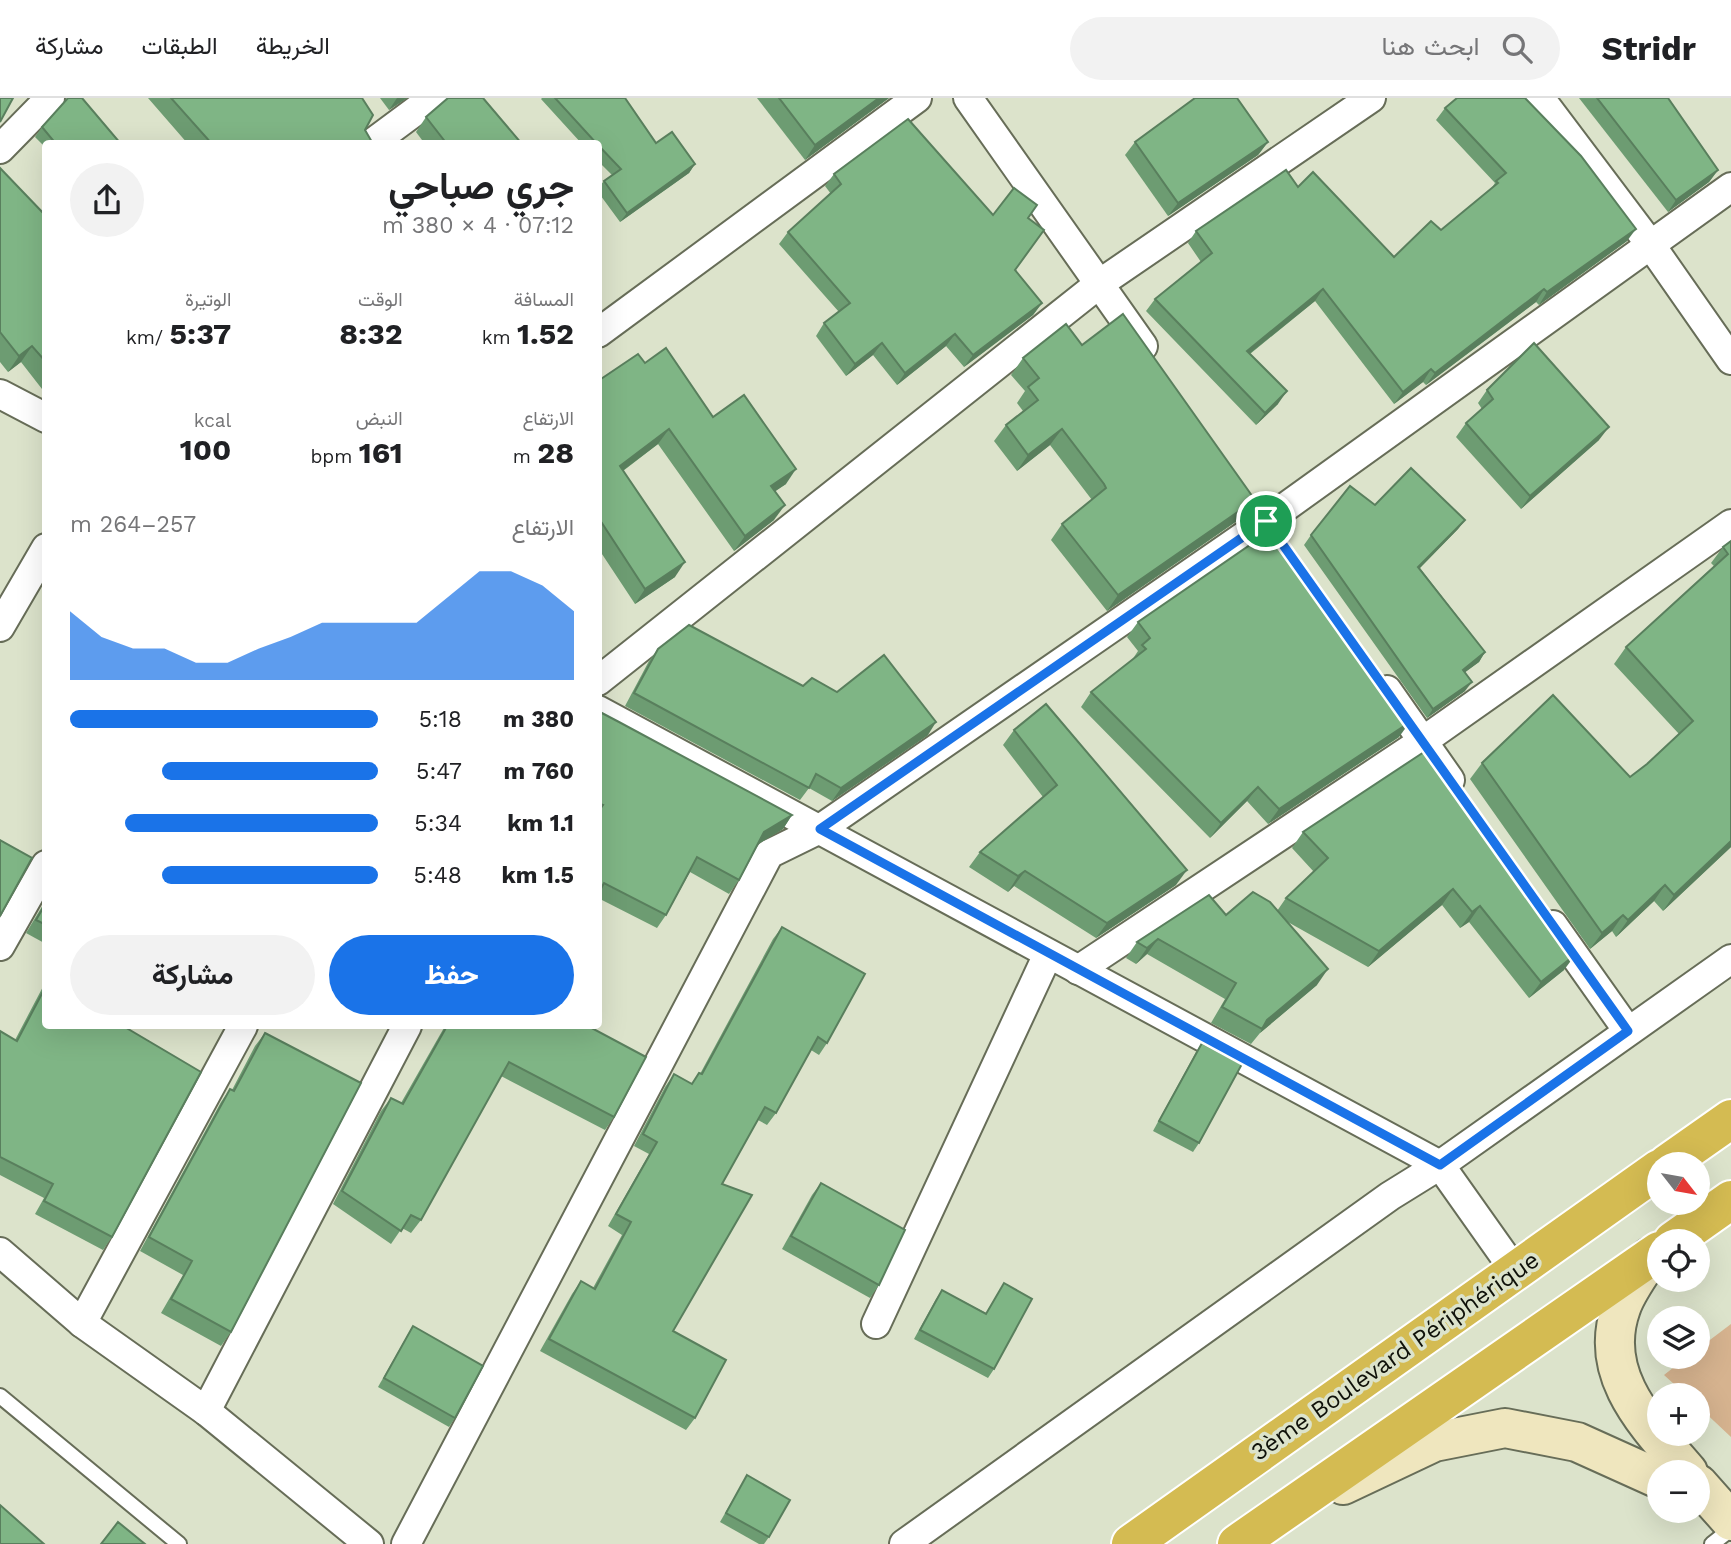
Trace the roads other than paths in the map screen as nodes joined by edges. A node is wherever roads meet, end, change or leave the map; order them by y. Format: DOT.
graph roads {
  1 [pos="50,98"];
  2 [pos="433,98"];
  3 [pos="917,98"];
  4 [pos="968,98"];
  5 [pos="1371,98"];
  6 [pos="1540,98"];
  7 [pos="368,109"];
  8 [pos="378,138"];
  9 [pos="0,149"];
  10 [pos="1731,187"];
  11 [pos="1650,244"];
  12 [pos="1099,284"];
  13 [pos="602,330"];
  14 [pos="1731,360"];
  15 [pos="1155,363"];
  16 [pos="0,394"];
  17 [pos="42,416"];
  18 [pos="1731,524"];
  19 [pos="42,555"];
  20 [pos="0,627"];
  21 [pos="1368,664"];
  22 [pos="602,678"];
  23 [pos="602,712"];
  24 [pos="1423,741"];
  25 [pos="1462,797"];
  26 [pos="820,829"];
  27 [pos="42,872"];
  28 [pos="1541,908"];
  29 [pos="0,946"];
  30 [pos="1048,954"];
  31 [pos="1731,959"];
  32 [pos="1078,970"];
  33 [pos="241,1029"];
  34 [pos="405,1029"];
  35 [pos="1628,1031"];
  36 [pos="1731,1119"];
  37 [pos="1684,1152"];
  38 [pos="1440,1165"];
  39 [pos="1647,1178"];
  40 [pos="1731,1200"];
  41 [pos="1690,1229"];
  42 [pos="0,1252"];
  43 [pos="1647,1259"];
  44 [pos="1647,1269"];
  45 [pos="1515,1271"];
  46 [pos="82,1323"];
  47 [pos="876,1324"];
  48 [pos="0,1396"];
  49 [pos="206,1412"];
  50 [pos="1678,1460"];
  51 [pos="1647,1474"];
  52 [pos="1244,1541"];
  53 [pos="179,1544"];
  54 [pos="369,1544"];
  55 [pos="406,1544"];
  56 [pos="904,1544"];
  57 [pos="1131,1544"];
  1 -- 9 [label="street"];
  2 -- 8 [label="street"];
  3 -- 13 [label="street"];
  4 -- 12 [label="street"];
  5 -- 12 [label="street"];
  6 -- 11 [label="street"];
  7 -- 8 [label="street"];
  10 -- 11 [label="street"];
  11 -- 14 [label="street"];
  11 -- 26 [label="street"];
  12 -- 15 [label="street"];
  12 -- 22 [label="street"];
  16 -- 17 [label="street"];
  18 -- 24 [label="street"];
  19 -- 20 [label="street"];
  21 -- 24 [label="street"];
  23 -- 26 [label="street"];
  24 -- 25 [label="street"];
  24 -- 32 [label="street"];
  26 -- 30 [label="street"];
  26 -- 55 [label="street"];
  27 -- 29 [label="street"];
  28 -- 35 [label="street"];
  30 -- 32 [label="street"];
  30 -- 47 [label="street"];
  31 -- 35 [label="street"];
  32 -- 38 [label="street"];
  33 -- 46 [label="street"];
  34 -- 49 [label="street"];
  35 -- 38 [label="street"];
  36 -- 37 [label="highway"];
  38 -- 45 [label="street"];
  38 -- 56 [label="street"];
  39 -- 45 [label="highway, 3ème Boulevard Périphérique"];
  40 -- 41 [label="highway"];
  42 -- 46 [label="street"];
  43 -- 52 [label="highway"];
  44 -- 50 [label="main road"];
  45 -- 57 [label="highway, 3ème Boulevard Périphérique"];
  46 -- 49 [label="street"];
  48 -- 53 [label="lane"];
  49 -- 54 [label="street"];
  51 -- 52 [label="main road"];
}
